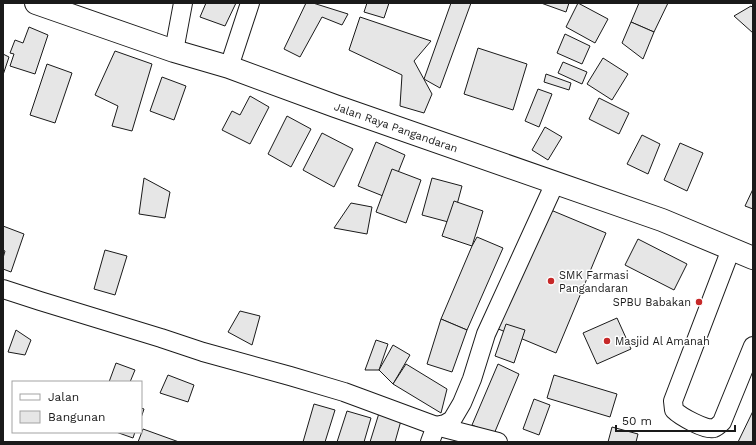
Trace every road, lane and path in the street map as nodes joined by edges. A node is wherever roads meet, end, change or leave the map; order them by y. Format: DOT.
graph roads {
  1 [pos="36,3"];
  2 [pos="183,3"];
  3 [pos="250,3"];
  4 [pos="174,51"];
  5 [pos="229,67"];
  6 [pos="555,183"];
  7 [pos="731,249"];
  8 [pos="753,258"];
  9 [pos="3,289"];
  10 [pos="753,346"];
  11 [pos="433,434"];
  12 [pos="498,442"];
  1 -- 4 [label="highway, Jalan Raya Pangandaran"];
  2 -- 4 [label="street"];
  3 -- 5 [label="street"];
  4 -- 5 [label="highway, Jalan Raya Pangandaran"];
  5 -- 6 [label="highway, Jalan Raya Pangandaran"];
  6 -- 7 [label="highway, Jalan Raya Pangandaran"];
  6 -- 11 [label="street"];
  7 -- 8 [label="highway, Jalan Raya Pangandaran"];
  7 -- 10 [label="street"];
  9 -- 11 [label="street"];
  11 -- 12 [label="street"];
}
